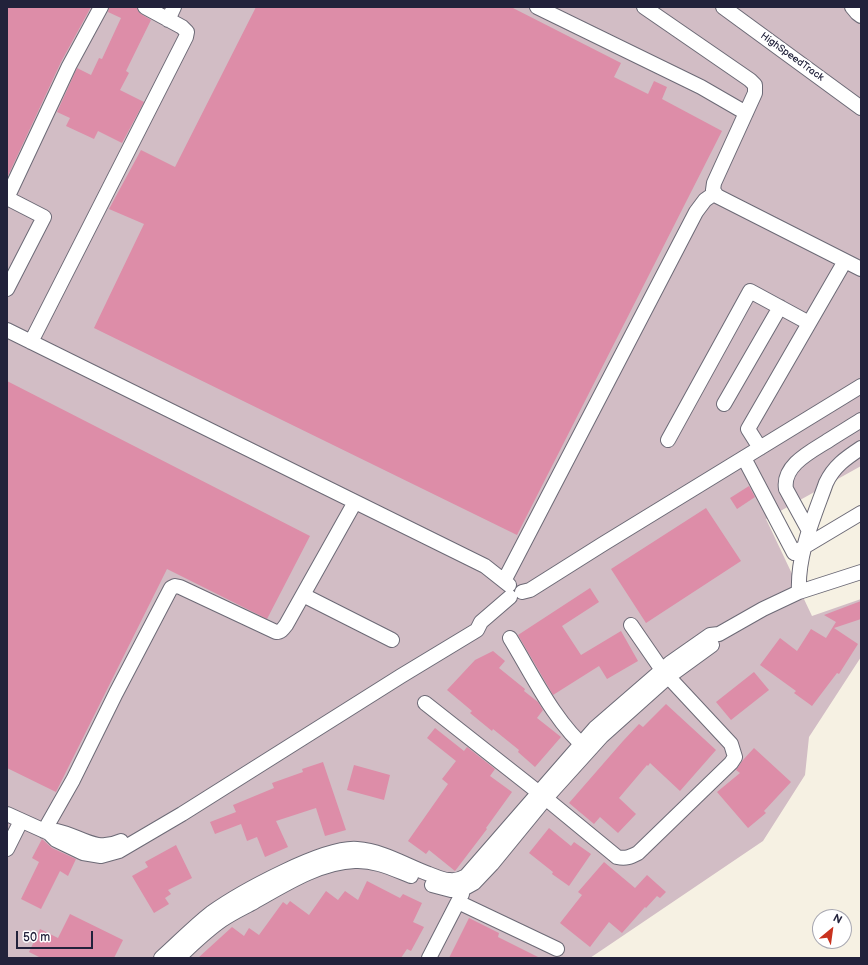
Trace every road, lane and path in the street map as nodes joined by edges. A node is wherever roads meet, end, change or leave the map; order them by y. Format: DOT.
graph roads {
  1 [pos="101,7"];
  2 [pos="145,7"];
  3 [pos="537,7"];
  4 [pos="644,7"];
  5 [pos="723,7"];
  6 [pos="852,7"];
  7 [pos="171,13"];
  8 [pos="861,16"];
  9 [pos="861,108"];
  10 [pos="746,113"];
  11 [pos="715,193"];
  12 [pos="7,198"];
  13 [pos="845,261"];
  14 [pos="861,269"];
  15 [pos="7,290"];
  16 [pos="780,307"];
  17 [pos="809,323"];
  18 [pos="7,330"];
  19 [pos="31,342"];
  20 [pos="861,386"];
  21 [pos="724,404"];
  22 [pos="861,420"];
  23 [pos="668,440"];
  24 [pos="760,448"];
  25 [pos="861,448"];
  26 [pos="744,458"];
  27 [pos="355,502"];
  28 [pos="861,513"];
  29 [pos="809,531"];
  30 [pos="804,548"];
  31 [pos="861,572"];
  32 [pos="511,589"];
  33 [pos="799,592"];
  34 [pos="303,595"];
  35 [pos="631,625"];
  36 [pos="510,638"];
  37 [pos="392,640"];
  38 [pos="665,673"];
  39 [pos="425,703"];
  40 [pos="584,748"];
  41 [pos="542,795"];
  42 [pos="7,814"];
  43 [pos="21,821"];
  44 [pos="47,832"];
  45 [pos="7,849"];
  46 [pos="466,882"];
  47 [pos="458,902"];
  48 [pos="558,949"];
  49 [pos="162,958"];
  50 [pos="178,958"];
  51 [pos="429,958"];
  1 -- 12 [label="street"];
  2 -- 7 [label="street"];
  3 -- 10 [label="street"];
  4 -- 10 [label="street"];
  5 -- 9 [label="street, HighSpeedTrack"];
  6 -- 8 [label="street"];
  7 -- 19 [label="street"];
  10 -- 11 [label="street"];
  11 -- 13 [label="street"];
  11 -- 32 [label="street"];
  12 -- 15 [label="street"];
  13 -- 14 [label="street"];
  13 -- 17 [label="street"];
  16 -- 17 [label="street"];
  16 -- 21 [label="street"];
  16 -- 23 [label="street"];
  17 -- 24 [label="street"];
  18 -- 19 [label="street"];
  19 -- 27 [label="street"];
  20 -- 24 [label="street"];
  22 -- 29 [label="street"];
  24 -- 26 [label="street"];
  25 -- 29 [label="street"];
  26 -- 30 [label="street"];
  26 -- 32 [label="street"];
  27 -- 32 [label="street"];
  27 -- 34 [label="street"];
  28 -- 30 [label="street"];
  29 -- 30 [label="street"];
  30 -- 33 [label="street"];
  31 -- 33 [label="street"];
  32 -- 44 [label="street"];
  33 -- 38 [label="street"];
  34 -- 37 [label="street"];
  34 -- 44 [label="street"];
  35 -- 38 [label="street"];
  36 -- 40 [label="street"];
  38 -- 40 [label="street"];
  38 -- 41 [label="street"];
  39 -- 41 [label="street"];
  40 -- 41 [label="street"];
  41 -- 46 [label="street"];
  42 -- 43 [label="street"];
  43 -- 44 [label="street"];
  43 -- 45 [label="street"];
  46 -- 47 [label="street"];
  46 -- 49 [label="street"];
  46 -- 50 [label="street"];
  47 -- 48 [label="street"];
  47 -- 51 [label="street"];
}
